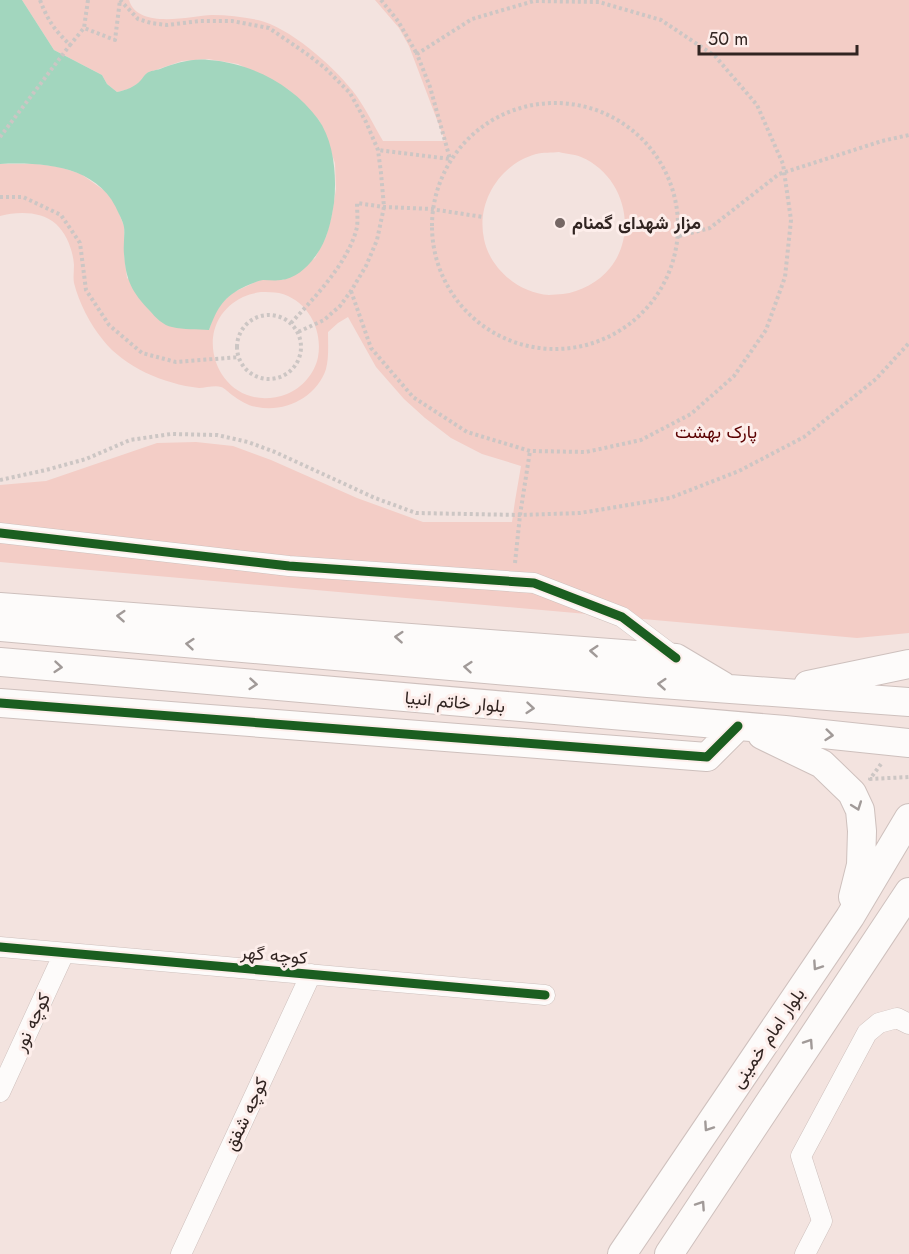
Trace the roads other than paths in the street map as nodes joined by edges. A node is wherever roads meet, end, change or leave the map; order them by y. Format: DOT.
graph roads {
  1 [pos="0,533"];
  2 [pos="0,607"];
  3 [pos="0,627"];
  4 [pos="676,658"];
  5 [pos="0,662"];
  6 [pos="909,664"];
  7 [pos="728,688"];
  8 [pos="776,693"];
  9 [pos="909,702"];
  10 [pos="0,703"];
  11 [pos="741,727"];
  12 [pos="909,743"];
  13 [pos="909,818"];
  14 [pos="909,892"];
  15 [pos="842,929"];
  16 [pos="0,947"];
  17 [pos="63,953"];
  18 [pos="310,974"];
  19 [pos="545,995"];
  20 [pos="909,1024"];
  21 [pos="0,1092"];
  22 [pos="181,1254"];
  23 [pos="622,1254"];
  24 [pos="669,1254"];
  25 [pos="805,1254"];
  1 -- 4 [label="street"];
  4 -- 2 [label="street, one-way"];
  7 -- 3 [label="street, بلوار خاتم انبیا, one-way"];
  4 -- 7 [label="street"];
  5 -- 11 [label="street, بلوار خاتم انبیا, one-way"];
  6 -- 8 [label="street"];
  7 -- 8 [label="street, بلوار خاتم انبیا"];
  8 -- 9 [label="street, بلوار خاتم انبیا"];
  10 -- 11 [label="street"];
  11 -- 12 [label="street, بلوار خاتم انبیا, one-way"];
  11 -- 15 [label="street, one-way"];
  13 -- 15 [label="street, بلوار امام خمینی"];
  24 -- 14 [label="street, بلوار امام خمینی, one-way"];
  15 -- 23 [label="street, بلوار امام خمینی, one-way"];
  16 -- 17 [label="street, کوچه گهر"];
  17 -- 18 [label="street, کوچه گهر"];
  17 -- 21 [label="street, کوچه نور"];
  18 -- 19 [label="street, کوچه گهر"];
  18 -- 22 [label="street, کوچه شفق"];
  20 -- 25 [label="street"];
}
